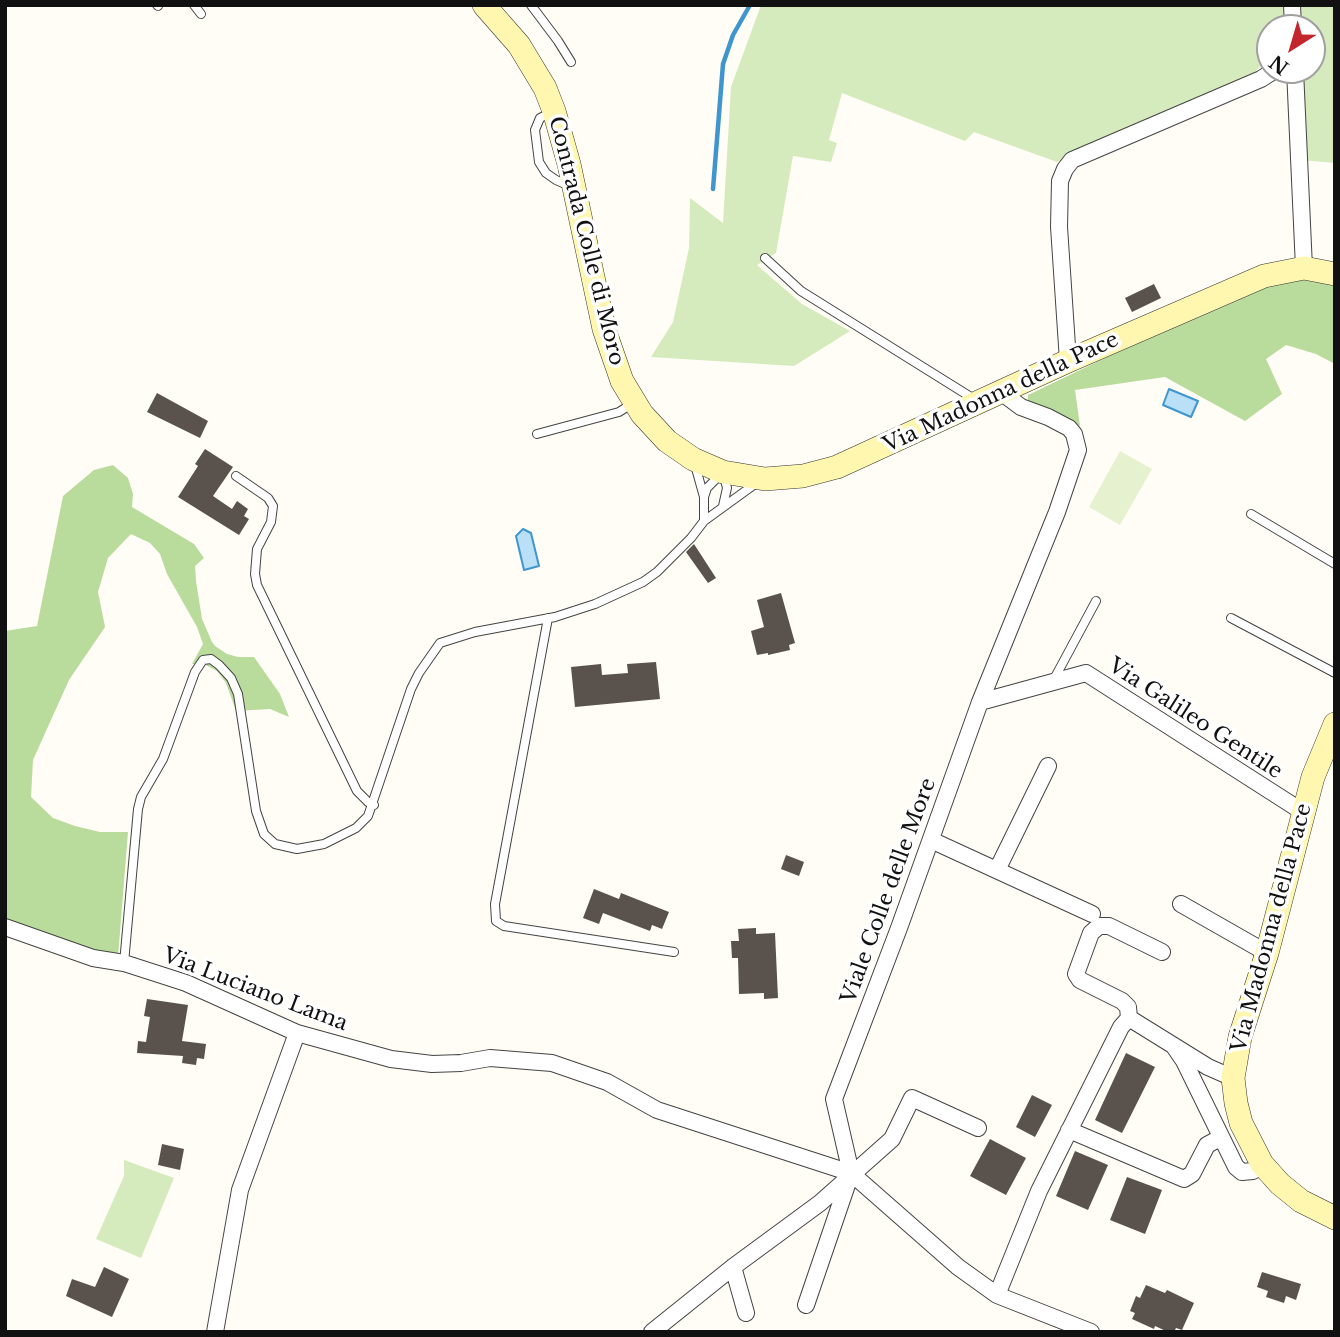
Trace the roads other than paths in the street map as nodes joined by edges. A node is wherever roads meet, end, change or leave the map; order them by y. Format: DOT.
graph roads {
  1 [pos="194,5"];
  2 [pos="484,5"];
  3 [pos="531,5"];
  4 [pos="201,14"];
  5 [pos="571,62"];
  6 [pos="1256,81"];
  7 [pos="1296,84"];
  8 [pos="765,258"];
  9 [pos="1304,268"];
  10 [pos="1335,274"];
  11 [pos="1068,361"];
  12 [pos="1001,392"];
  13 [pos="980,402"];
  14 [pos="633,403"];
  15 [pos="537,434"];
  16 [pos="667,441"];
  17 [pos="693,459"];
  18 [pos="723,472"];
  19 [pos="236,477"];
  20 [pos="765,479"];
  21 [pos="704,497"];
  22 [pos="722,508"];
  23 [pos="1251,514"];
  24 [pos="704,521"];
  25 [pos="1335,564"];
  26 [pos="1097,601"];
  27 [pos="548,618"];
  28 [pos="1231,618"];
  29 [pos="1335,673"];
  30 [pos="1052,682"];
  31 [pos="980,702"];
  32 [pos="1335,724"];
  33 [pos="1048,766"];
  34 [pos="374,805"];
  35 [pos="1303,812"];
  36 [pos="931,840"];
  37 [pos="997,870"];
  38 [pos="1181,904"];
  39 [pos="1092,914"];
  40 [pos="5,927"];
  41 [pos="674,952"];
  42 [pos="1162,952"];
  43 [pos="1266,953"];
  44 [pos="124,963"];
  45 [pos="1129,1018"];
  46 [pos="297,1033"];
  47 [pos="1172,1045"];
  48 [pos="1233,1078"];
  49 [pos="978,1128"];
  50 [pos="1069,1130"];
  51 [pos="1220,1138"];
  52 [pos="1262,1164"];
  53 [pos="851,1173"];
  54 [pos="1335,1218"];
  55 [pos="733,1267"];
  56 [pos="997,1295"];
  57 [pos="806,1305"];
  58 [pos="746,1313"];
  59 [pos="215,1332"];
  60 [pos="652,1332"];
  61 [pos="1091,1332"];
  1 -- 4 [label="lane"];
  2 -- 14 [label="main road, Contrada Colle di Moro"];
  3 -- 5 [label="lane"];
  6 -- 11 [label="street"];
  7 -- 9 [label="street"];
  8 -- 13 [label="lane"];
  9 -- 10 [label="main road, Via Madonna della Pace"];
  9 -- 11 [label="main road, Via Madonna della Pace"];
  11 -- 12 [label="main road, Via Madonna della Pace"];
  12 -- 13 [label="main road, Via Madonna della Pace"];
  12 -- 31 [label="street, Viale Colle delle More"];
  13 -- 20 [label="main road, Via Madonna della Pace"];
  14 -- 15 [label="lane"];
  14 -- 16 [label="main road, Contrada Colle di Moro"];
  16 -- 17 [label="main road, Via Madonna della Pace"];
  17 -- 18 [label="main road, Via Madonna della Pace"];
  17 -- 21 [label="lane"];
  18 -- 20 [label="main road, Via Madonna della Pace"];
  18 -- 21 [label="lane"];
  18 -- 22 [label="lane"];
  19 -- 34 [label="lane"];
  20 -- 22 [label="lane"];
  21 -- 24 [label="lane"];
  22 -- 24 [label="lane"];
  23 -- 25 [label="lane"];
  24 -- 27 [label="lane"];
  26 -- 30 [label="lane"];
  27 -- 34 [label="lane"];
  27 -- 41 [label="lane"];
  28 -- 29 [label="lane"];
  30 -- 31 [label="street, Via Galileo Gentile"];
  30 -- 35 [label="street, Via Galileo Gentile"];
  31 -- 36 [label="street, Viale Colle delle More"];
  32 -- 35 [label="main road, Via Madonna della Pace"];
  33 -- 37 [label="street"];
  34 -- 44 [label="lane"];
  35 -- 43 [label="main road, Via Madonna della Pace"];
  36 -- 37 [label="street"];
  36 -- 53 [label="street, Viale Colle delle More"];
  37 -- 39 [label="street"];
  38 -- 43 [label="street"];
  40 -- 44 [label="street, Via Luciano Lama"];
  42 -- 45 [label="street"];
  43 -- 48 [label="main road, Via Madonna della Pace"];
  44 -- 46 [label="street, Via Luciano Lama"];
  45 -- 47 [label="street"];
  45 -- 50 [label="street"];
  46 -- 53 [label="street, Via Luciano Lama"];
  46 -- 59 [label="street"];
  47 -- 48 [label="street"];
  47 -- 51 [label="street"];
  48 -- 52 [label="main road, Via Madonna della Pace"];
  49 -- 53 [label="street"];
  50 -- 51 [label="street"];
  50 -- 56 [label="street"];
  51 -- 52 [label="street"];
  52 -- 54 [label="main road, Via Madonna della Pace"];
  53 -- 55 [label="street"];
  53 -- 56 [label="street"];
  53 -- 57 [label="street"];
  55 -- 58 [label="street"];
  55 -- 60 [label="street"];
  56 -- 61 [label="street"];
}
